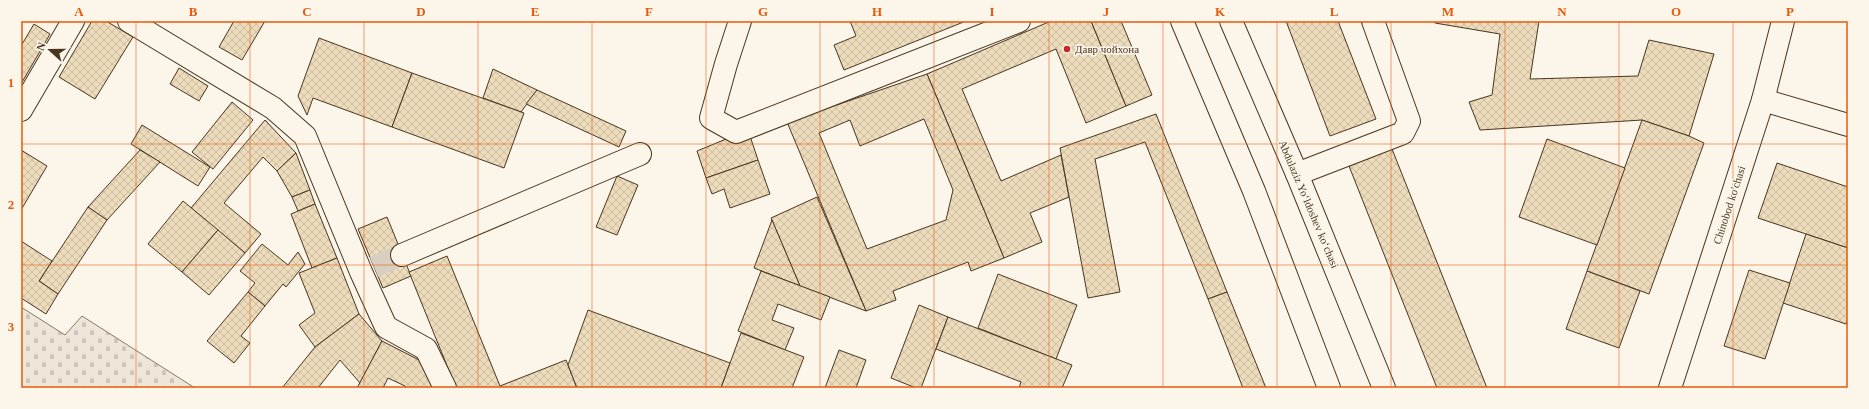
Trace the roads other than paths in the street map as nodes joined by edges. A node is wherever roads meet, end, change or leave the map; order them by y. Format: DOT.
graph roads {
  1 [pos="73,21"];
  2 [pos="129,21"];
  3 [pos="740,21"];
  4 [pos="1019,21"];
  5 [pos="1182,21"];
  6 [pos="1231,21"];
  7 [pos="1373,21"];
  8 [pos="1783,21"];
  9 [pos="1763,100"];
  10 [pos="21,110"];
  11 [pos="1848,125"];
  12 [pos="640,154"];
  13 [pos="1297,174"];
  14 [pos="402,255"];
  15 [pos="445,388"];
  16 [pos="1329,388"];
  17 [pos="1384,388"];
  18 [pos="1670,388"];
  1 -- 10 [label="street"];
  2 -- 15 [label="street"];
  3 -- 4 [label="street"];
  5 -- 16 [label="street"];
  6 -- 13 [label="street, Abdulaziz Yoʻldoshev koʻchasi"];
  7 -- 13 [label="street"];
  8 -- 9 [label="street, Chinobod ko'chasi"];
  9 -- 11 [label="street"];
  9 -- 18 [label="street, Chinobod ko'chasi"];
  12 -- 14 [label="street"];
  13 -- 17 [label="street, Abdulaziz Yoʻldoshev koʻchasi"];
}
